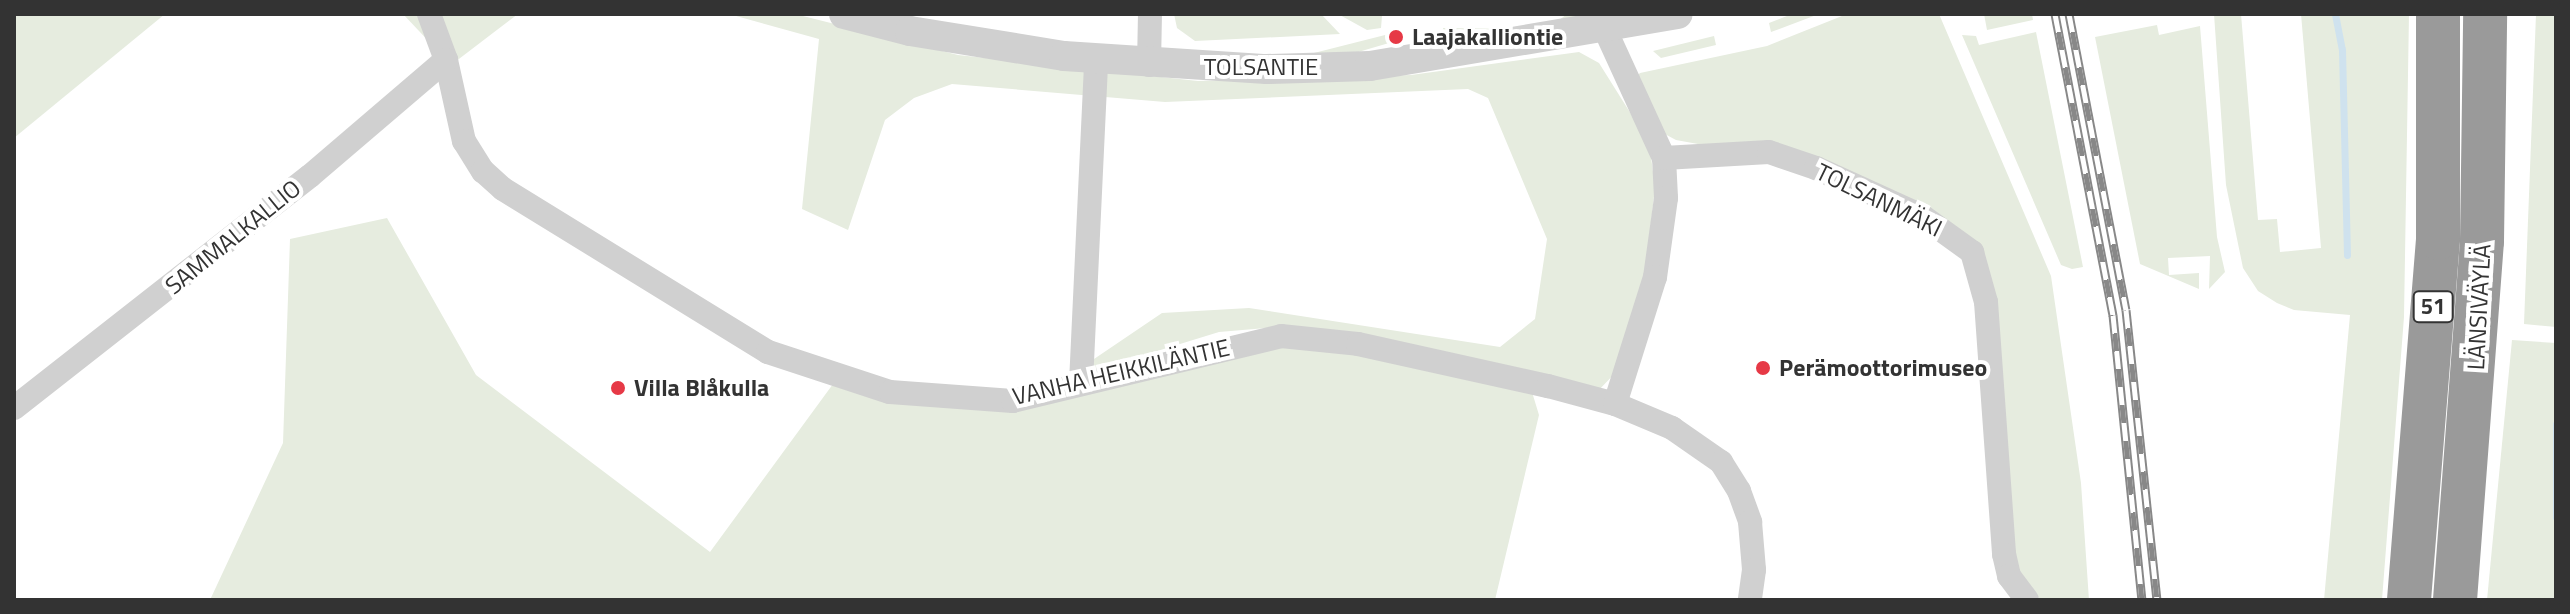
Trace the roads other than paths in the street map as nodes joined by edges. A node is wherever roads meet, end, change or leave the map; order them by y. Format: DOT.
graph roads {
  1 [pos="429,14"];
  2 [pos="844,14"];
  3 [pos="1150,14"];
  4 [pos="1678,14"];
  5 [pos="2438,14"];
  6 [pos="2485,14"];
  7 [pos="2495,14"];
  8 [pos="1599,20"];
  9 [pos="446,60"];
  10 [pos="1096,60"];
  11 [pos="1149,65"];
  12 [pos="2486,92"];
  13 [pos="1664,158"];
  14 [pos="1081,383"];
  15 [pos="1615,404"];
  16 [pos="14,408"];
  17 [pos="1750,600"];
  18 [pos="2027,600"];
  19 [pos="2409,600"];
  20 [pos="2455,600"];
  1 -- 9 [label="street, VANHA HEIKKILÄNTIE"];
  2 -- 10 [label="street, TOLSANTIE"];
  3 -- 11 [label="street"];
  4 -- 8 [label="street, TOLSANTIE"];
  5 -- 19 [label="highway, LÄNSIVÄYLÄ / 51"];
  6 -- 12 [label="highway, LÄNSIVÄYLÄ / 51"];
  7 -- 12 [label="highway"];
  8 -- 11 [label="street, TOLSANTIE"];
  8 -- 13 [label="street"];
  9 -- 14 [label="street, VANHA HEIKKILÄNTIE"];
  9 -- 16 [label="street, SAMMALKALLIO"];
  10 -- 11 [label="street, TOLSANTIE"];
  10 -- 14 [label="street"];
  12 -- 20 [label="highway, LÄNSIVÄYLÄ / 51"];
  13 -- 15 [label="street"];
  13 -- 18 [label="street, TOLSANMÄKI"];
  14 -- 15 [label="street, VANHA HEIKKILÄNTIE"];
  15 -- 17 [label="street, VANHA HEIKKILÄNTIE"];
}
